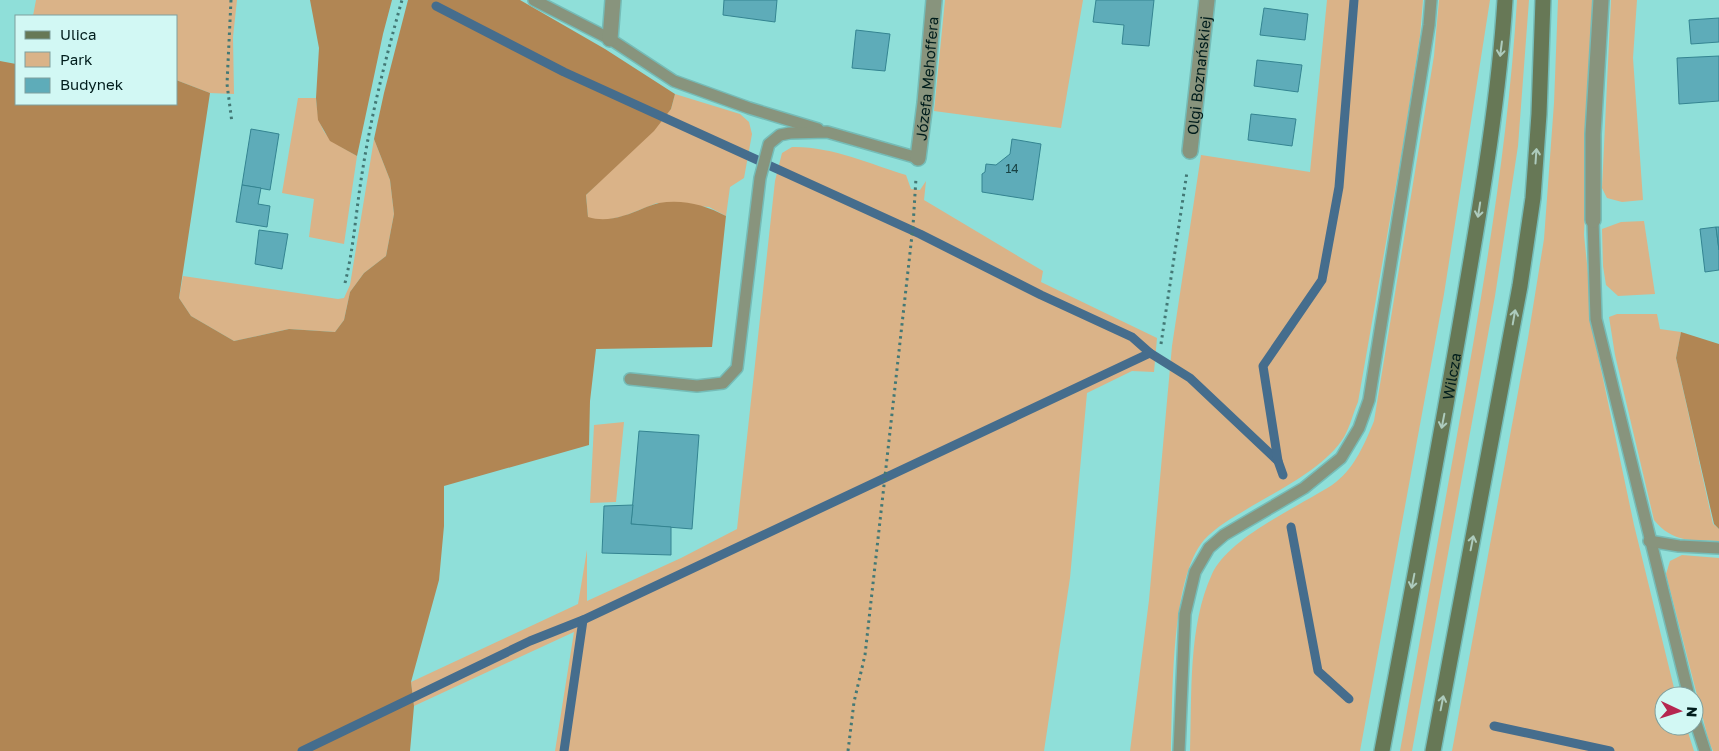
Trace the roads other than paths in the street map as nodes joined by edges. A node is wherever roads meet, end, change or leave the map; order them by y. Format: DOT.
graph roads {
  1 [pos="534,0"];
  2 [pos="613,0"];
  3 [pos="934,0"];
  4 [pos="1208,0"];
  5 [pos="1431,0"];
  6 [pos="1505,0"];
  7 [pos="1544,0"];
  8 [pos="1601,0"];
  9 [pos="610,39"];
  10 [pos="827,132"];
  11 [pos="1190,152"];
  12 [pos="918,158"];
  13 [pos="1593,220"];
  14 [pos="630,379"];
  15 [pos="1650,541"];
  16 [pos="1719,548"];
  17 [pos="1686,686"];
  18 [pos="1700,736"];
  19 [pos="1179,751"];
  20 [pos="1382,751"];
  21 [pos="1433,751"];
  22 [pos="1705,751"];
  1 -- 9 [label="lane"];
  2 -- 9 [label="street"];
  3 -- 12 [label="street, Józefa Mehoffera"];
  4 -- 11 [label="street, Olgi Boznańskiej"];
  5 -- 19 [label="lane"];
  6 -- 20 [label="street, Wilcza, one-way"];
  21 -- 7 [label="street, one-way"];
  8 -- 13 [label="street"];
  9 -- 10 [label="lane"];
  10 -- 12 [label="lane"];
  10 -- 14 [label="lane"];
  13 -- 15 [label="lane"];
  15 -- 16 [label="lane"];
  15 -- 17 [label="lane"];
  18 -- 22 [label="lane"];
}
